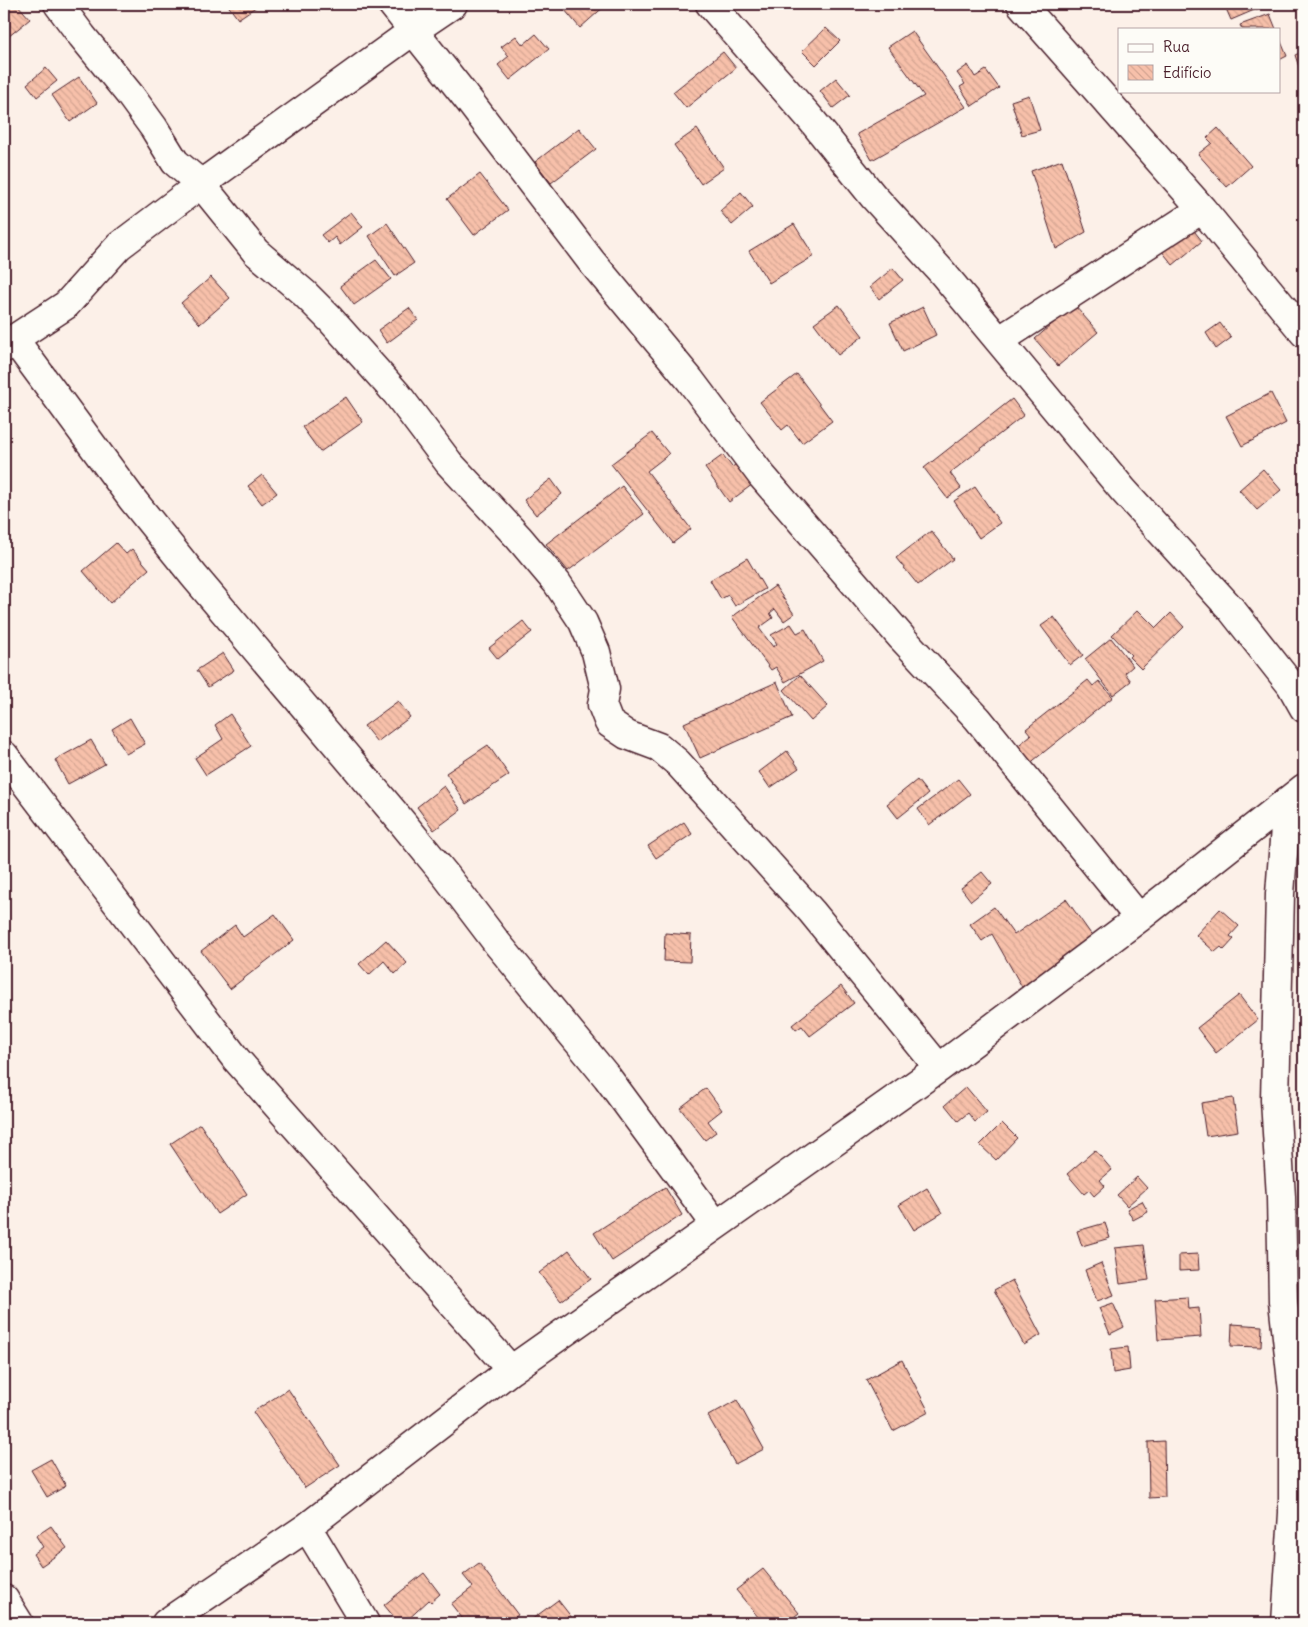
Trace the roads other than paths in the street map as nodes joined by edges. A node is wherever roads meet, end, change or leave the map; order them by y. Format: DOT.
graph roads {
  1 [pos="58,4"];
  2 [pos="392,4"];
  3 [pos="453,4"];
  4 [pos="710,4"];
  5 [pos="1021,4"];
  6 [pos="413,31"];
  7 [pos="201,184"];
  8 [pos="1202,209"];
  9 [pos="1304,333"];
  10 [pos="1000,340"];
  11 [pos="9,344"];
  12 [pos="1304,708"];
  13 [pos="4,755"];
  14 [pos="1296,794"];
  15 [pos="1139,918"];
  16 [pos="939,1068"];
  17 [pos="716,1225"];
  18 [pos="512,1370"];
  19 [pos="307,1527"];
  20 [pos="4,1598"];
  21 [pos="19,1623"];
  22 [pos="166,1623"];
  23 [pos="365,1623"];
  24 [pos="1286,1623"];
  1 -- 7 [label="street"];
  2 -- 6 [label="street"];
  3 -- 6 [label="street"];
  4 -- 10 [label="street"];
  5 -- 8 [label="street"];
  6 -- 7 [label="street"];
  6 -- 15 [label="street"];
  7 -- 11 [label="street"];
  7 -- 16 [label="street"];
  8 -- 9 [label="street"];
  8 -- 10 [label="street"];
  10 -- 12 [label="street"];
  11 -- 17 [label="street"];
  13 -- 18 [label="street"];
  14 -- 15 [label="street"];
  14 -- 24 [label="street"];
  15 -- 16 [label="street"];
  16 -- 17 [label="street"];
  17 -- 18 [label="street"];
  18 -- 19 [label="street"];
  19 -- 22 [label="street"];
  19 -- 23 [label="street"];
  20 -- 21 [label="street"];
}
